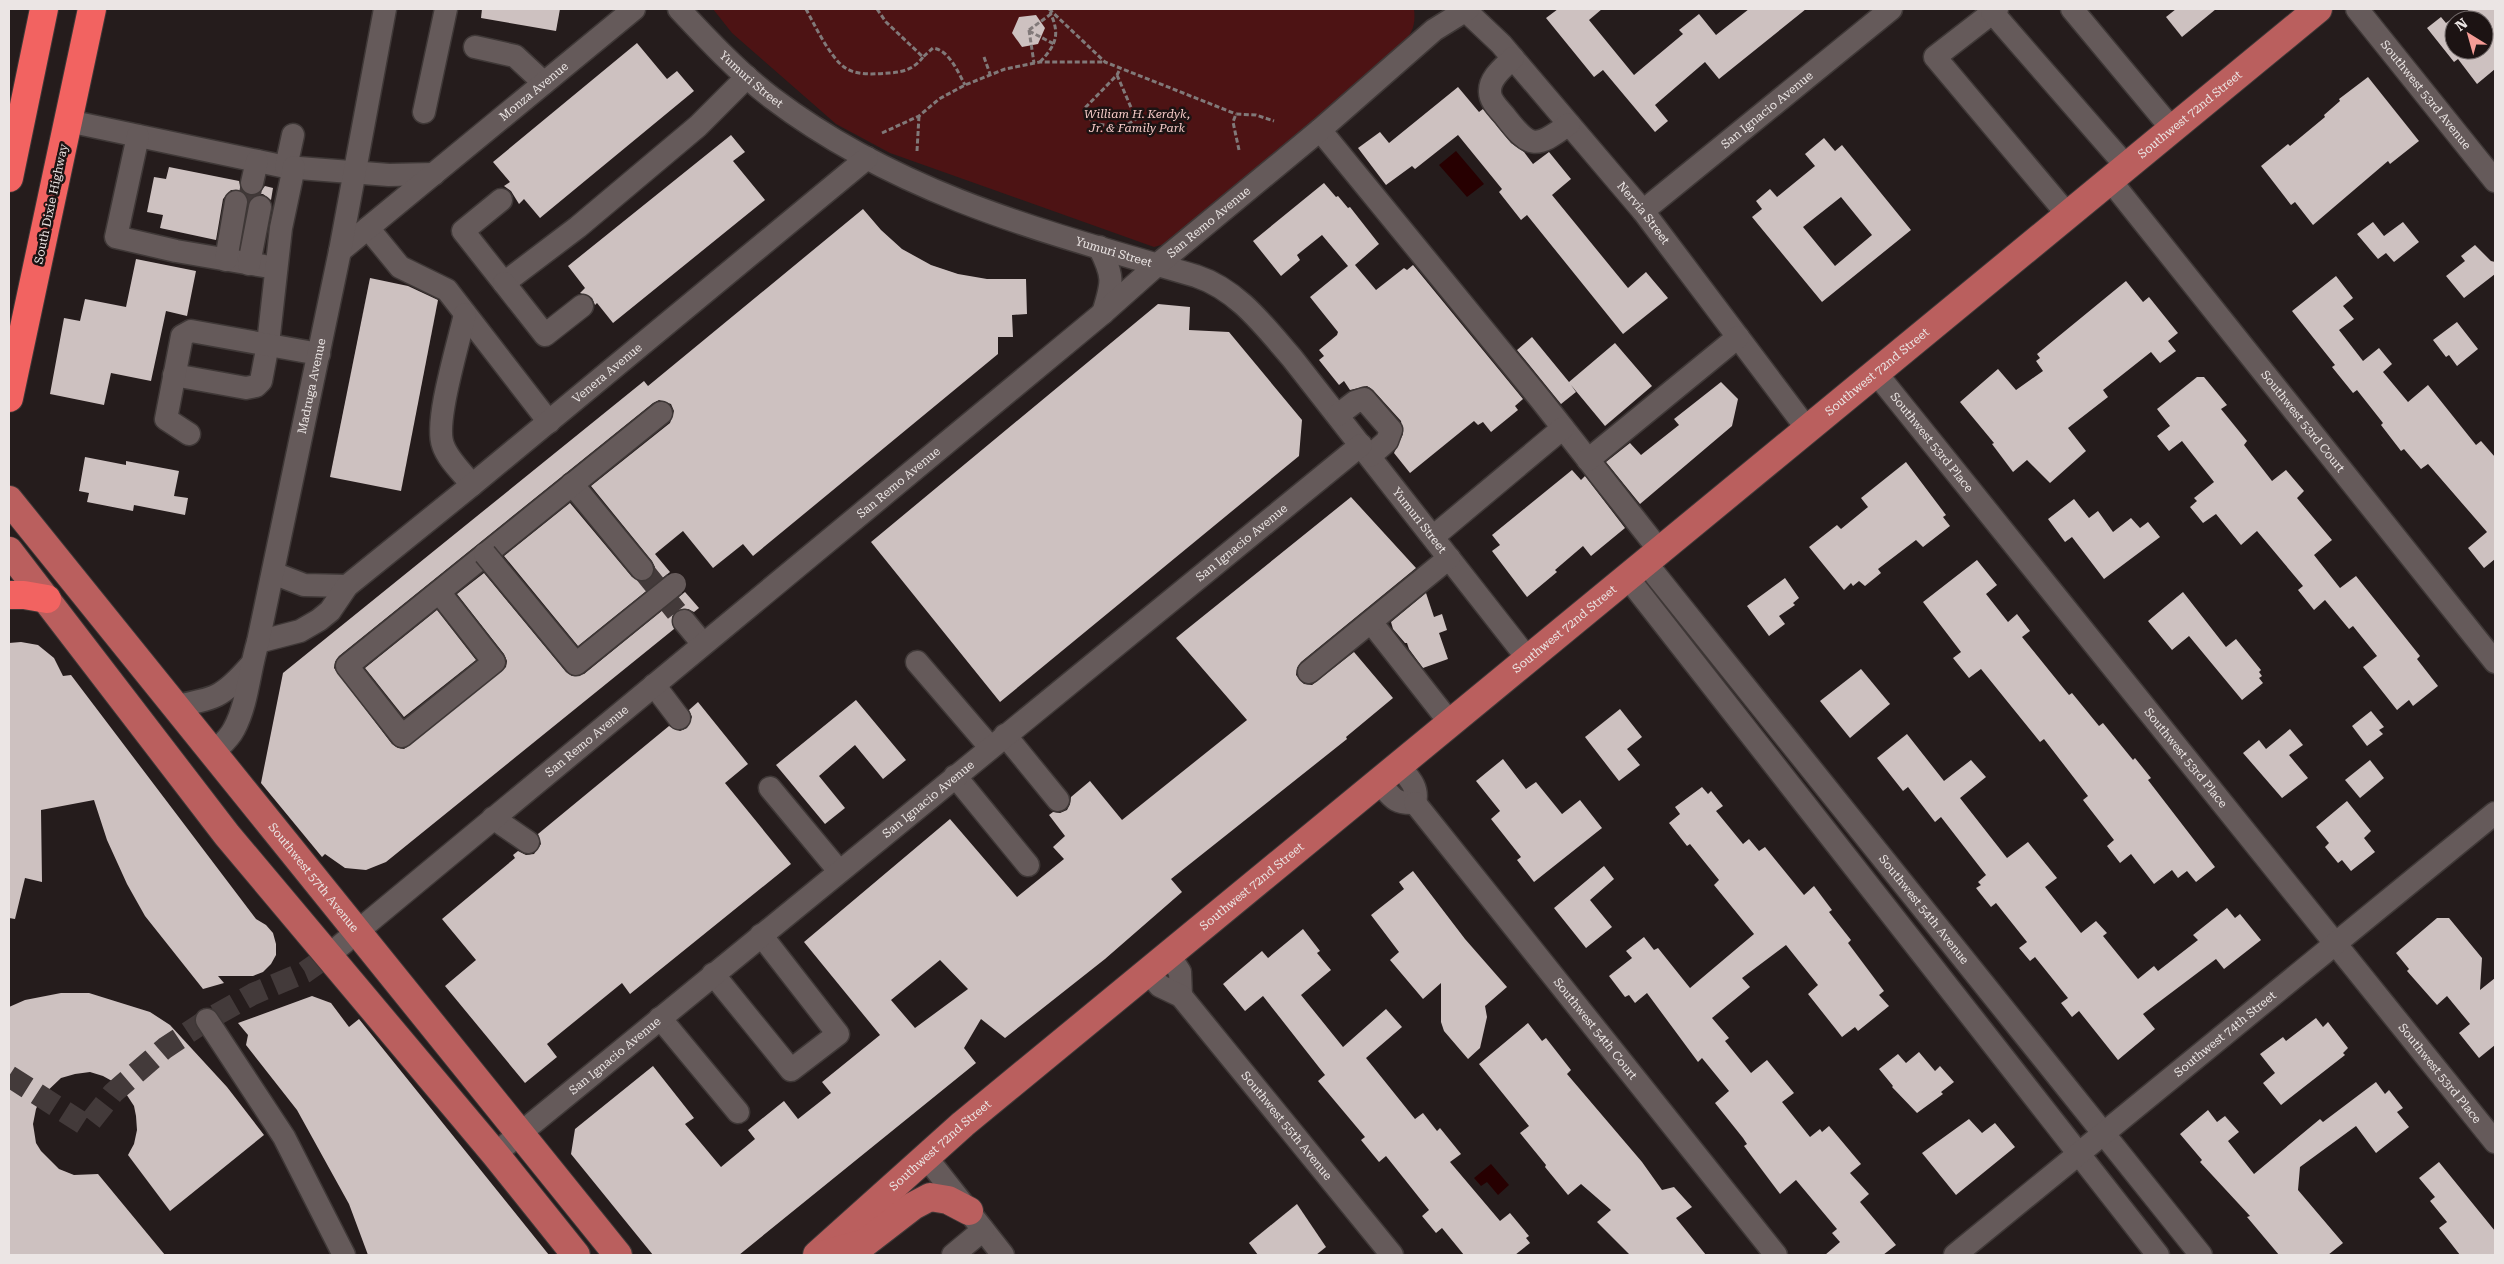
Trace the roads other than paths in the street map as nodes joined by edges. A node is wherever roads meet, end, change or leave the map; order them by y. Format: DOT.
graph roads {
  1 [pos="44,9"];
  2 [pos="92,9"];
  3 [pos="386,9"];
  4 [pos="446,9"];
  5 [pos="634,9"];
  6 [pos="679,9"];
  7 [pos="1466,9"];
  8 [pos="1891,9"];
  9 [pos="2072,9"];
  10 [pos="2318,9"];
  11 [pos="2357,9"];
  12 [pos="1994,11"];
  13 [pos="475,47"];
  14 [pos="1513,58"];
  15 [pos="747,77"];
  16 [pos="544,83"];
  17 [pos="424,112"];
  18 [pos="68,121"];
  19 [pos="1569,124"];
  20 [pos="2172,129"];
  21 [pos="1320,130"];
  22 [pos="293,135"];
  23 [pos="138,136"];
  24 [pos="867,158"];
  25 [pos="270,163"];
  26 [pos="355,172"];
  27 [pos="2118,173"];
  28 [pos="434,174"];
  29 [pos="9,178"];
  30 [pos="2495,181"];
  31 [pos="502,200"];
  32 [pos="1644,211"];
  33 [pos="2068,215"];
  34 [pos="368,228"];
  35 [pos="1099,247"];
  36 [pos="340,251"];
  37 [pos="237,262"];
  38 [pos="1157,265"];
  39 [pos="276,268"];
  40 [pos="504,283"];
  41 [pos="582,306"];
  42 [pos="1104,313"];
  43 [pos="465,314"];
  44 [pos="1738,337"];
  45 [pos="268,344"];
  46 [pos="319,354"];
  47 [pos="1876,373"];
  48 [pos="174,375"];
  49 [pos="9,398"];
  50 [pos="660,413"];
  51 [pos="1338,415"];
  52 [pos="549,422"];
  53 [pos="1563,428"];
  54 [pos="1808,430"];
  55 [pos="188,434"];
  56 [pos="1366,450"];
  57 [pos="1588,460"];
  58 [pos="572,484"];
  59 [pos="472,485"];
  60 [pos="9,500"];
  61 [pos="1433,537"];
  62 [pos="9,551"];
  63 [pos="485,554"];
  64 [pos="1449,558"];
  65 [pos="1645,564"];
  66 [pos="642,570"];
  67 [pos="273,573"];
  68 [pos="675,584"];
  69 [pos="347,586"];
  70 [pos="439,592"];
  71 [pos="9,595"];
  72 [pos="47,599"];
  73 [pos="684,621"];
  74 [pos="1371,622"];
  75 [pos="258,642"];
  76 [pos="703,644"];
  77 [pos="1528,659"];
  78 [pos="918,662"];
  79 [pos="2495,662"];
  80 [pos="250,666"];
  81 [pos="1309,672"];
  82 [pos="654,685"];
  83 [pos="175,706"];
  84 [pos="133,712"];
  85 [pos="679,718"];
  86 [pos="1451,724"];
  87 [pos="997,741"];
  88 [pos="213,753"];
  89 [pos="1390,775"];
  90 [pos="955,776"];
  91 [pos="770,788"];
  92 [pos="1058,800"];
  93 [pos="209,812"];
  94 [pos="2495,813"];
  95 [pos="493,818"];
  96 [pos="528,842"];
  97 [pos="1028,864"];
  98 [pos="839,871"];
  99 [pos="358,931"];
  100 [pos="761,935"];
  101 [pos="2337,944"];
  102 [pos="329,955"];
  103 [pos="1158,964"];
  104 [pos="713,974"];
  105 [pos="660,1018"];
  106 [pos="207,1020"];
  107 [pos="738,1112"];
  108 [pos="520,1134"];
  109 [pos="2102,1134"];
  110 [pos="2495,1142"];
  111 [pos="495,1154"];
  112 [pos="2078,1154"];
  113 [pos="926,1157"];
  114 [pos="976,1221"];
  115 [pos="344,1255"];
  116 [pos="576,1255"];
  117 [pos="618,1255"];
  118 [pos="818,1255"];
  119 [pos="953,1255"];
  120 [pos="1003,1255"];
  121 [pos="1392,1255"];
  122 [pos="1776,1255"];
  123 [pos="1955,1255"];
  124 [pos="2158,1255"];
  125 [pos="2200,1255"];
  1 -- 29 [label="highway"];
  2 -- 18 [label="highway, South Dixie Highway"];
  3 -- 26 [label="street, Madruga Avenue"];
  4 -- 17 [label="street"];
  5 -- 16 [label="street, Monza Avenue"];
  6 -- 15 [label="street, Yumuri Street"];
  7 -- 14 [label="street, Nervia Street"];
  7 -- 21 [label="street, San Remo Avenue"];
  8 -- 32 [label="street, San Ignacio Avenue"];
  9 -- 20 [label="street"];
  10 -- 20 [label="main road, Southwest 72nd Street"];
  11 -- 30 [label="street, Southwest 53rd Avenue"];
  12 -- 27 [label="street, Southwest 53rd Court"];
  12 -- 33 [label="street"];
  13 -- 16 [label="street"];
  14 -- 19 [label="street, Nervia Street"];
  14 -- 19 [label="street"];
  15 -- 24 [label="street, Yumuri Street"];
  15 -- 40 [label="street"];
  16 -- 28 [label="street, Monza Avenue"];
  18 -- 23 [label="street"];
  18 -- 49 [label="highway, South Dixie Highway"];
  19 -- 32 [label="street, Nervia Street"];
  20 -- 27 [label="main road, Southwest 72nd Street"];
  21 -- 38 [label="street, San Remo Avenue"];
  21 -- 53 [label="street"];
  22 -- 25 [label="street"];
  23 -- 25 [label="street"];
  23 -- 37 [label="street"];
  24 -- 35 [label="street, Yumuri Street"];
  24 -- 52 [label="street, Venera Avenue"];
  25 -- 26 [label="street"];
  25 -- 37 [label="street"];
  25 -- 39 [label="street"];
  26 -- 28 [label="street"];
  26 -- 36 [label="street, Madruga Avenue"];
  27 -- 33 [label="main road, Southwest 72nd Street"];
  27 -- 79 [label="street, Southwest 53rd Court"];
  28 -- 34 [label="street, Monza Avenue"];
  31 -- 40 [label="street"];
  32 -- 44 [label="street, Nervia Street"];
  33 -- 47 [label="main road, Southwest 72nd Street"];
  34 -- 36 [label="street, Monza Avenue"];
  34 -- 43 [label="street"];
  35 -- 38 [label="street, Yumuri Street"];
  35 -- 42 [label="street"];
  36 -- 46 [label="street, Madruga Avenue"];
  37 -- 39 [label="street"];
  38 -- 42 [label="street, San Remo Avenue"];
  38 -- 51 [label="street, Yumuri Street"];
  39 -- 45 [label="street"];
  40 -- 41 [label="street"];
  42 -- 76 [label="street, San Remo Avenue"];
  43 -- 52 [label="street"];
  43 -- 59 [label="street"];
  44 -- 54 [label="street, Nervia Street"];
  44 -- 57 [label="street"];
  45 -- 46 [label="street"];
  45 -- 48 [label="street"];
  45 -- 48 [label="street"];
  46 -- 67 [label="street, Madruga Avenue"];
  47 -- 54 [label="main road, Southwest 72nd Street"];
  47 -- 101 [label="street, Southwest 53rd Place"];
  48 -- 55 [label="street"];
  50 -- 58 [label="street"];
  51 -- 56 [label="street, Yumuri Street"];
  51 -- 56 [label="street, San Ignacio Avenue"];
  52 -- 59 [label="street, Venera Avenue"];
  53 -- 57 [label="street"];
  53 -- 61 [label="street"];
  54 -- 65 [label="main road, Southwest 72nd Street"];
  56 -- 61 [label="street, Yumuri Street"];
  56 -- 87 [label="street, San Ignacio Avenue"];
  57 -- 65 [label="street"];
  58 -- 63 [label="street"];
  58 -- 66 [label="street"];
  59 -- 69 [label="street, Venera Avenue"];
  60 -- 83 [label="main road, Southwest 57th Avenue"];
  61 -- 64 [label="street, Yumuri Street"];
  62 -- 72 [label="main road"];
  63 -- 68 [label="street, bridge"];
  63 -- 70 [label="street"];
  64 -- 74 [label="street"];
  64 -- 77 [label="street, Yumuri Street"];
  65 -- 77 [label="main road, Southwest 72nd Street"];
  65 -- 109 [label="street, Southwest 54th Avenue"];
  65 -- 112 [label="street"];
  67 -- 69 [label="street"];
  67 -- 75 [label="street, Madruga Avenue"];
  69 -- 75 [label="street, Venera Avenue"];
  70 -- 70 [label="street"];
  71 -- 72 [label="highway"];
  72 -- 84 [label="main road"];
  73 -- 76 [label="street"];
  74 -- 81 [label="street"];
  74 -- 86 [label="street"];
  75 -- 80 [label="street, Madruga Avenue"];
  76 -- 82 [label="street, San Remo Avenue"];
  77 -- 86 [label="main road, Southwest 72nd Street"];
  78 -- 87 [label="street"];
  80 -- 83 [label="street"];
  80 -- 88 [label="street, Madruga Avenue"];
  82 -- 85 [label="street"];
  82 -- 95 [label="street, San Remo Avenue"];
  83 -- 88 [label="main road, Southwest 57th Avenue"];
  84 -- 88 [label="main road"];
  84 -- 93 [label="main road"];
  86 -- 89 [label="main road, Southwest 72nd Street"];
  87 -- 90 [label="street, San Ignacio Avenue"];
  87 -- 92 [label="street"];
  88 -- 93 [label="main road"];
  88 -- 99 [label="main road, Southwest 57th Avenue"];
  89 -- 103 [label="main road, Southwest 72nd Street"];
  89 -- 122 [label="street, Southwest 54th Court"];
  90 -- 97 [label="street"];
  90 -- 98 [label="street, San Ignacio Avenue"];
  91 -- 98 [label="street"];
  93 -- 102 [label="main road"];
  94 -- 101 [label="street, Southwest 74th Street"];
  95 -- 96 [label="street"];
  95 -- 99 [label="street, San Remo Avenue"];
  98 -- 100 [label="street, San Ignacio Avenue"];
  99 -- 102 [label="street, San Remo Avenue"];
  99 -- 108 [label="main road, Southwest 57th Avenue"];
  100 -- 104 [label="street, San Ignacio Avenue"];
  100 -- 104 [label="street"];
  101 -- 109 [label="street, Southwest 74th Street"];
  101 -- 110 [label="street, Southwest 53rd Place"];
  102 -- 111 [label="main road"];
  103 -- 113 [label="main road, Southwest 72nd Street"];
  103 -- 121 [label="street, Southwest 55th Avenue"];
  104 -- 105 [label="street, San Ignacio Avenue"];
  105 -- 107 [label="street"];
  105 -- 108 [label="street, San Ignacio Avenue"];
  106 -- 115 [label="street"];
  108 -- 111 [label="street, San Ignacio Avenue"];
  108 -- 117 [label="main road, Southwest 57th Avenue"];
  109 -- 112 [label="street, Southwest 74th Street"];
  109 -- 125 [label="street, Southwest 54th Avenue"];
  111 -- 116 [label="main road"];
  112 -- 123 [label="street, Southwest 74th Street"];
  112 -- 124 [label="street"];
  113 -- 114 [label="street"];
  113 -- 118 [label="main road, Southwest 72nd Street"];
  114 -- 118 [label="main road"];
  114 -- 119 [label="street"];
  114 -- 120 [label="street"];
}
